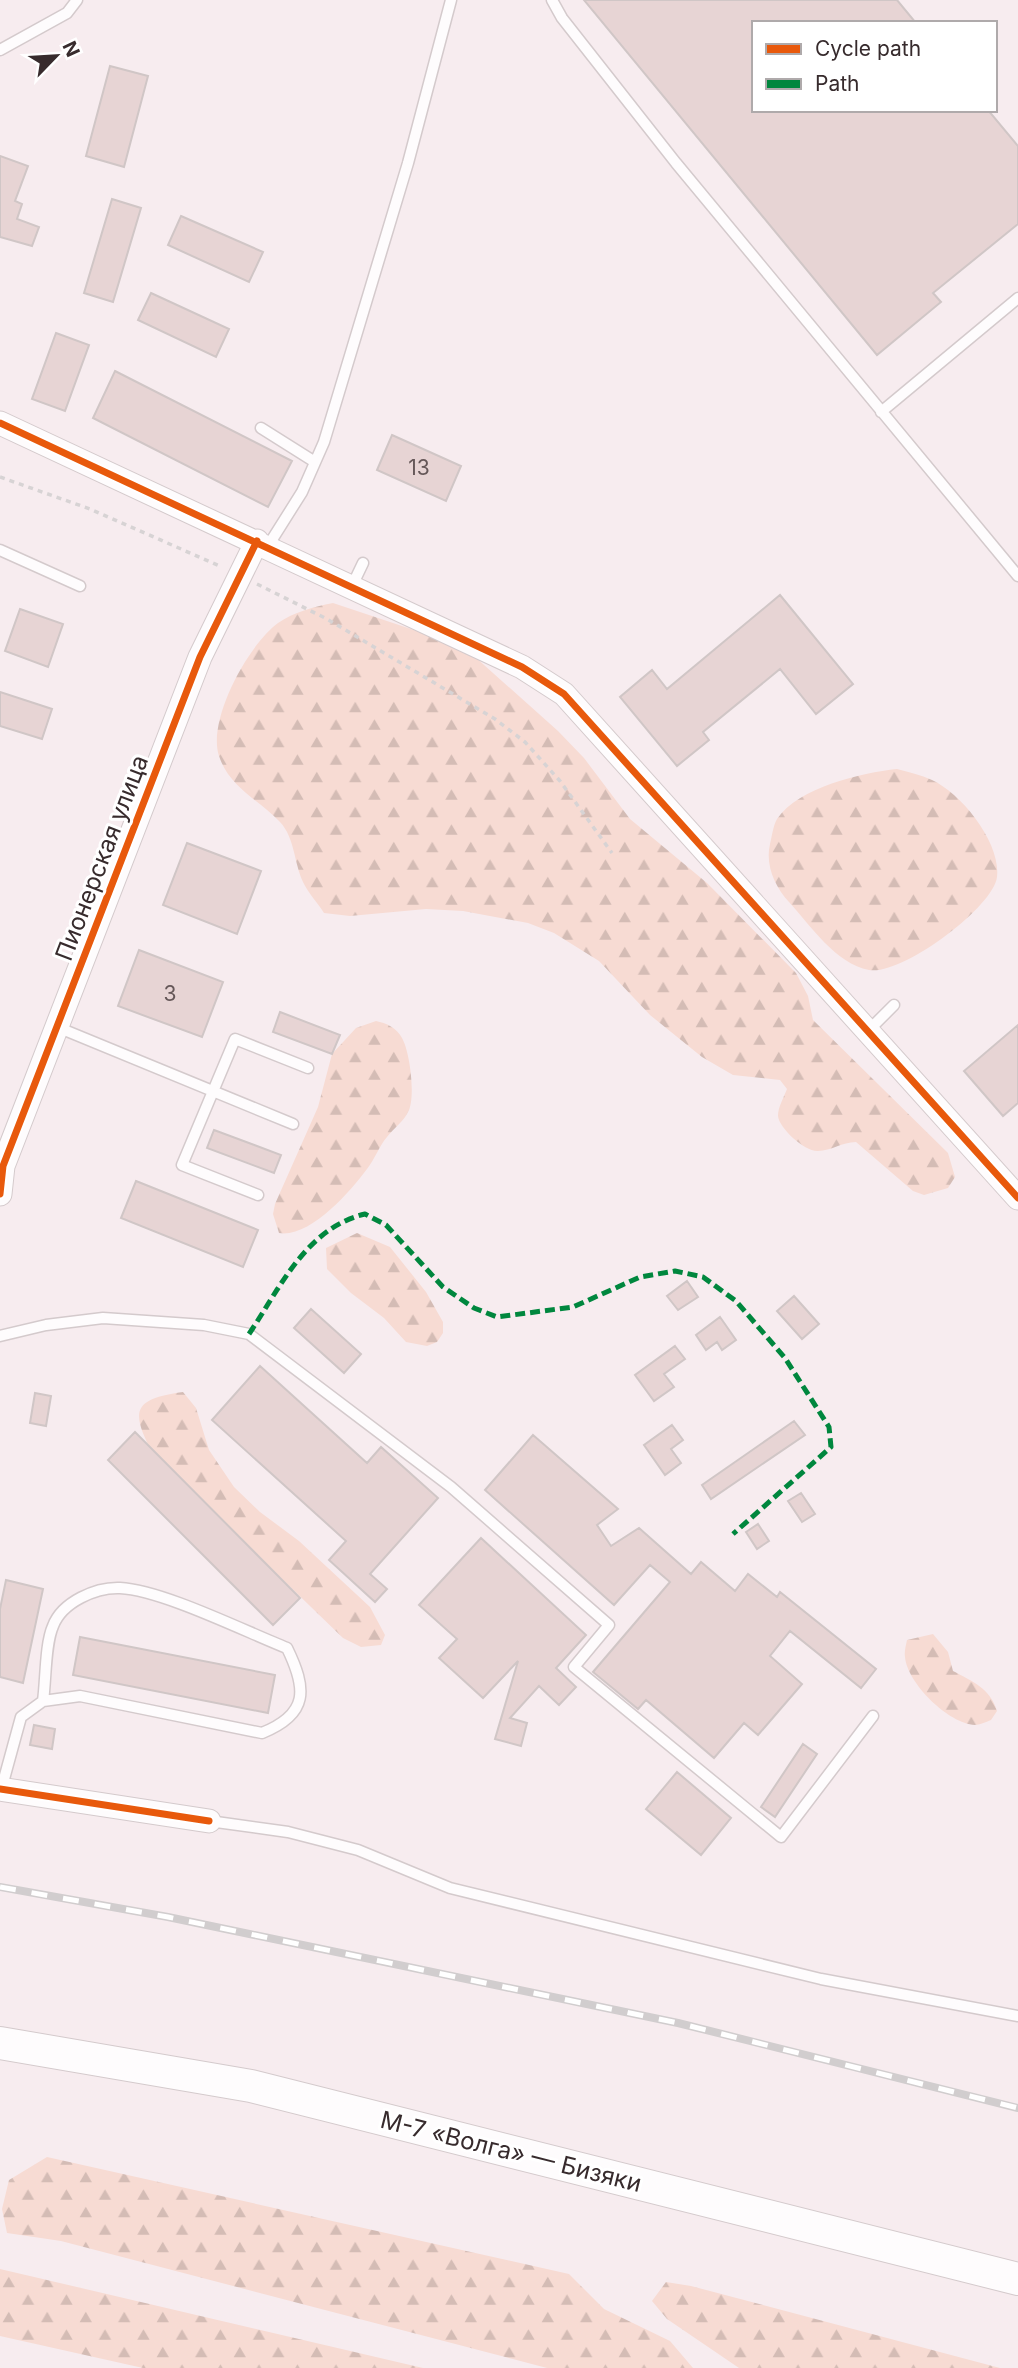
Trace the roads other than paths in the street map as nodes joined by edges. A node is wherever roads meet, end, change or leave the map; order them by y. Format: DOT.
graph roads {
  1 [pos="77,0"];
  2 [pos="451,0"];
  3 [pos="552,0"];
  4 [pos="0,50"];
  5 [pos="1018,298"];
  6 [pos="881,412"];
  7 [pos="0,423"];
  8 [pos="261,428"];
  9 [pos="315,463"];
  10 [pos="263,544"];
  11 [pos="0,550"];
  12 [pos="363,564"];
  13 [pos="1018,576"];
  14 [pos="80,586"];
  15 [pos="352,586"];
  16 [pos="894,1005"];
  17 [pos="57,1027"];
  18 [pos="868,1031"];
  19 [pos="307,1068"];
  20 [pos="214,1091"];
  21 [pos="293,1124"];
  22 [pos="2,1166"];
  23 [pos="0,1194"];
  24 [pos="258,1195"];
  25 [pos="1018,1198"];
  26 [pos="0,1336"];
  27 [pos="43,1700"];
  28 [pos="873,1716"];
  29 [pos="0,1789"];
  30 [pos="209,1821"];
  31 [pos="1018,2016"];
  32 [pos="0,2043"];
  33 [pos="1018,2279"];
  1 -- 4 [label="lane"];
  2 -- 9 [label="lane"];
  3 -- 6 [label="lane"];
  5 -- 6 [label="lane"];
  6 -- 13 [label="lane"];
  7 -- 10 [label="street"];
  8 -- 9 [label="lane"];
  9 -- 10 [label="lane"];
  10 -- 15 [label="street"];
  10 -- 17 [label="street, Пионерская улица"];
  11 -- 14 [label="lane"];
  12 -- 15 [label="lane"];
  15 -- 18 [label="street"];
  16 -- 18 [label="lane"];
  17 -- 20 [label="lane"];
  17 -- 22 [label="street, Пионерская улица"];
  18 -- 25 [label="street"];
  19 -- 20 [label="lane"];
  20 -- 21 [label="lane"];
  20 -- 24 [label="lane"];
  22 -- 23 [label="street, Пионерская улица"];
  26 -- 28 [label="lane"];
  27 -- 27 [label="lane"];
  27 -- 29 [label="lane"];
  29 -- 30 [label="street"];
  30 -- 31 [label="lane"];
  32 -- 33 [label="main road, М-7 «Волга» — Бизяки"];
}
